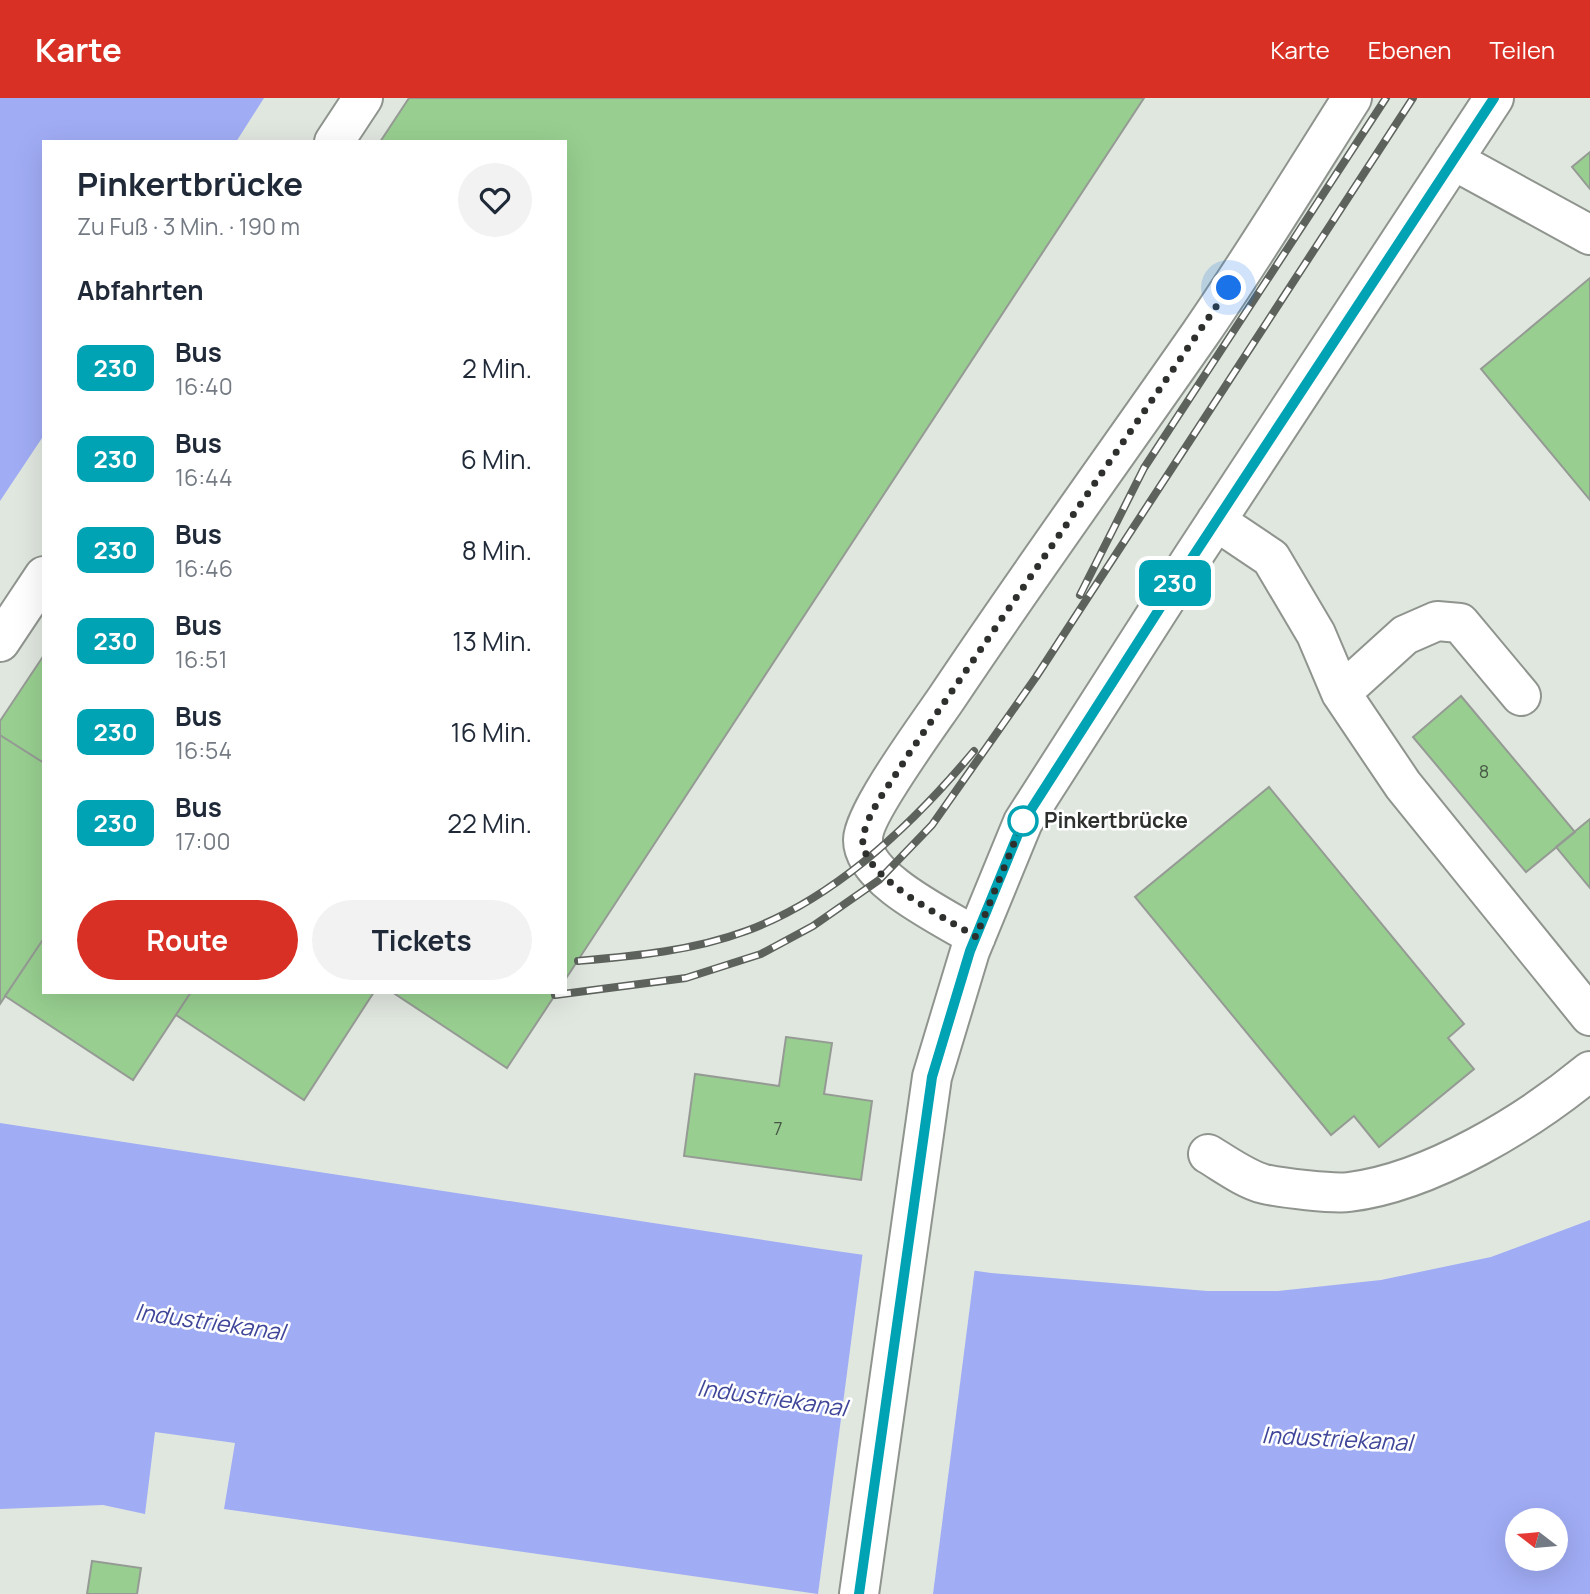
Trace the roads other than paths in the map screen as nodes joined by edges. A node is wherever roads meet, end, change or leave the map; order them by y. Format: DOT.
graph roads {
  1 [pos="363,98"];
  2 [pos="1352,98"];
  3 [pos="1494,98"];
  4 [pos="335,140"];
  5 [pos="1453,160"];
  6 [pos="1590,235"];
  7 [pos="1216,521"];
  8 [pos="42,579"];
  9 [pos="0,642"];
  10 [pos="1342,693"];
  11 [pos="1521,696"];
  12 [pos="976,937"];
  13 [pos="1590,1016"];
  14 [pos="1590,1070"];
  15 [pos="1208,1154"];
  16 [pos="859,1594"];
  1 -- 4 [label="street"];
  2 -- 12 [label="street"];
  3 -- 5 [label="street"];
  5 -- 6 [label="street"];
  5 -- 7 [label="street"];
  7 -- 10 [label="street"];
  7 -- 12 [label="street"];
  8 -- 9 [label="street"];
  10 -- 11 [label="street"];
  10 -- 13 [label="street"];
  12 -- 16 [label="street"];
  14 -- 15 [label="street"];
}
